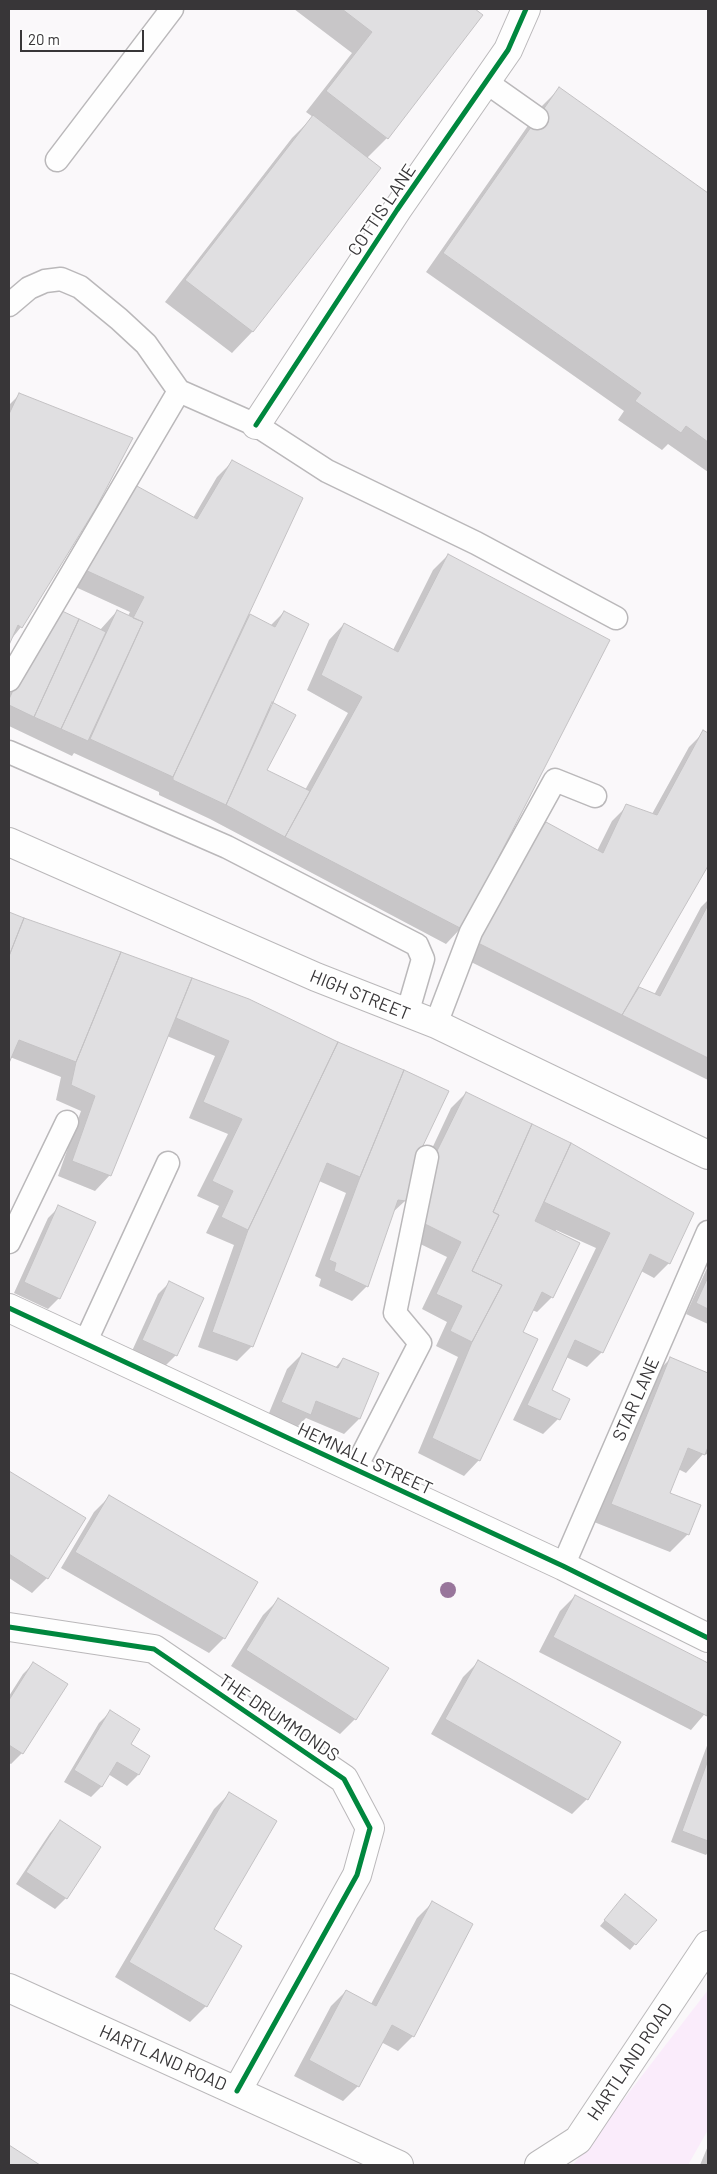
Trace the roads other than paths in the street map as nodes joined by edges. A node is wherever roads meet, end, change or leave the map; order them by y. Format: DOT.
graph roads {
  1 [pos="172,9"];
  2 [pos="526,9"];
  3 [pos="486,82"];
  4 [pos="538,118"];
  5 [pos="57,160"];
  6 [pos="9,305"];
  7 [pos="179,391"];
  8 [pos="256,425"];
  9 [pos="616,618"];
  10 [pos="9,680"];
  11 [pos="9,752"];
  12 [pos="595,796"];
  13 [pos="9,842"];
  14 [pos="407,1014"];
  15 [pos="436,1024"];
  16 [pos="68,1122"];
  17 [pos="708,1155"];
  18 [pos="427,1157"];
  19 [pos="168,1163"];
  20 [pos="708,1232"];
  21 [pos="9,1242"];
  22 [pos="9,1308"];
  23 [pos="85,1343"];
  24 [pos="354,1469"];
  25 [pos="563,1566"];
  26 [pos="9,1627"];
  27 [pos="708,1638"];
  28 [pos="708,1945"];
  29 [pos="9,1988"];
  30 [pos="237,2091"];
  31 [pos="399,2165"];
  32 [pos="539,2165"];
  1 -- 5 [label="lane"];
  2 -- 3 [label="street, COTTIS LANE"];
  3 -- 4 [label="lane"];
  3 -- 8 [label="street, COTTIS LANE"];
  6 -- 7 [label="lane"];
  7 -- 8 [label="lane"];
  7 -- 10 [label="lane"];
  8 -- 9 [label="lane"];
  11 -- 14 [label="lane"];
  12 -- 15 [label="lane"];
  13 -- 14 [label="street, HIGH STREET"];
  14 -- 15 [label="street, HIGH STREET"];
  15 -- 17 [label="street, HIGH STREET"];
  16 -- 21 [label="lane"];
  18 -- 24 [label="lane"];
  19 -- 23 [label="lane"];
  20 -- 25 [label="lane, STAR LANE"];
  22 -- 23 [label="street, HEMNALL STREET"];
  23 -- 24 [label="street, HEMNALL STREET"];
  24 -- 25 [label="street, HEMNALL STREET"];
  25 -- 27 [label="street, HEMNALL STREET"];
  26 -- 30 [label="street, THE DRUMMONDS"];
  28 -- 32 [label="street, HARTLAND ROAD"];
  29 -- 30 [label="street, HARTLAND ROAD"];
  30 -- 31 [label="street, HARTLAND ROAD"];
}
